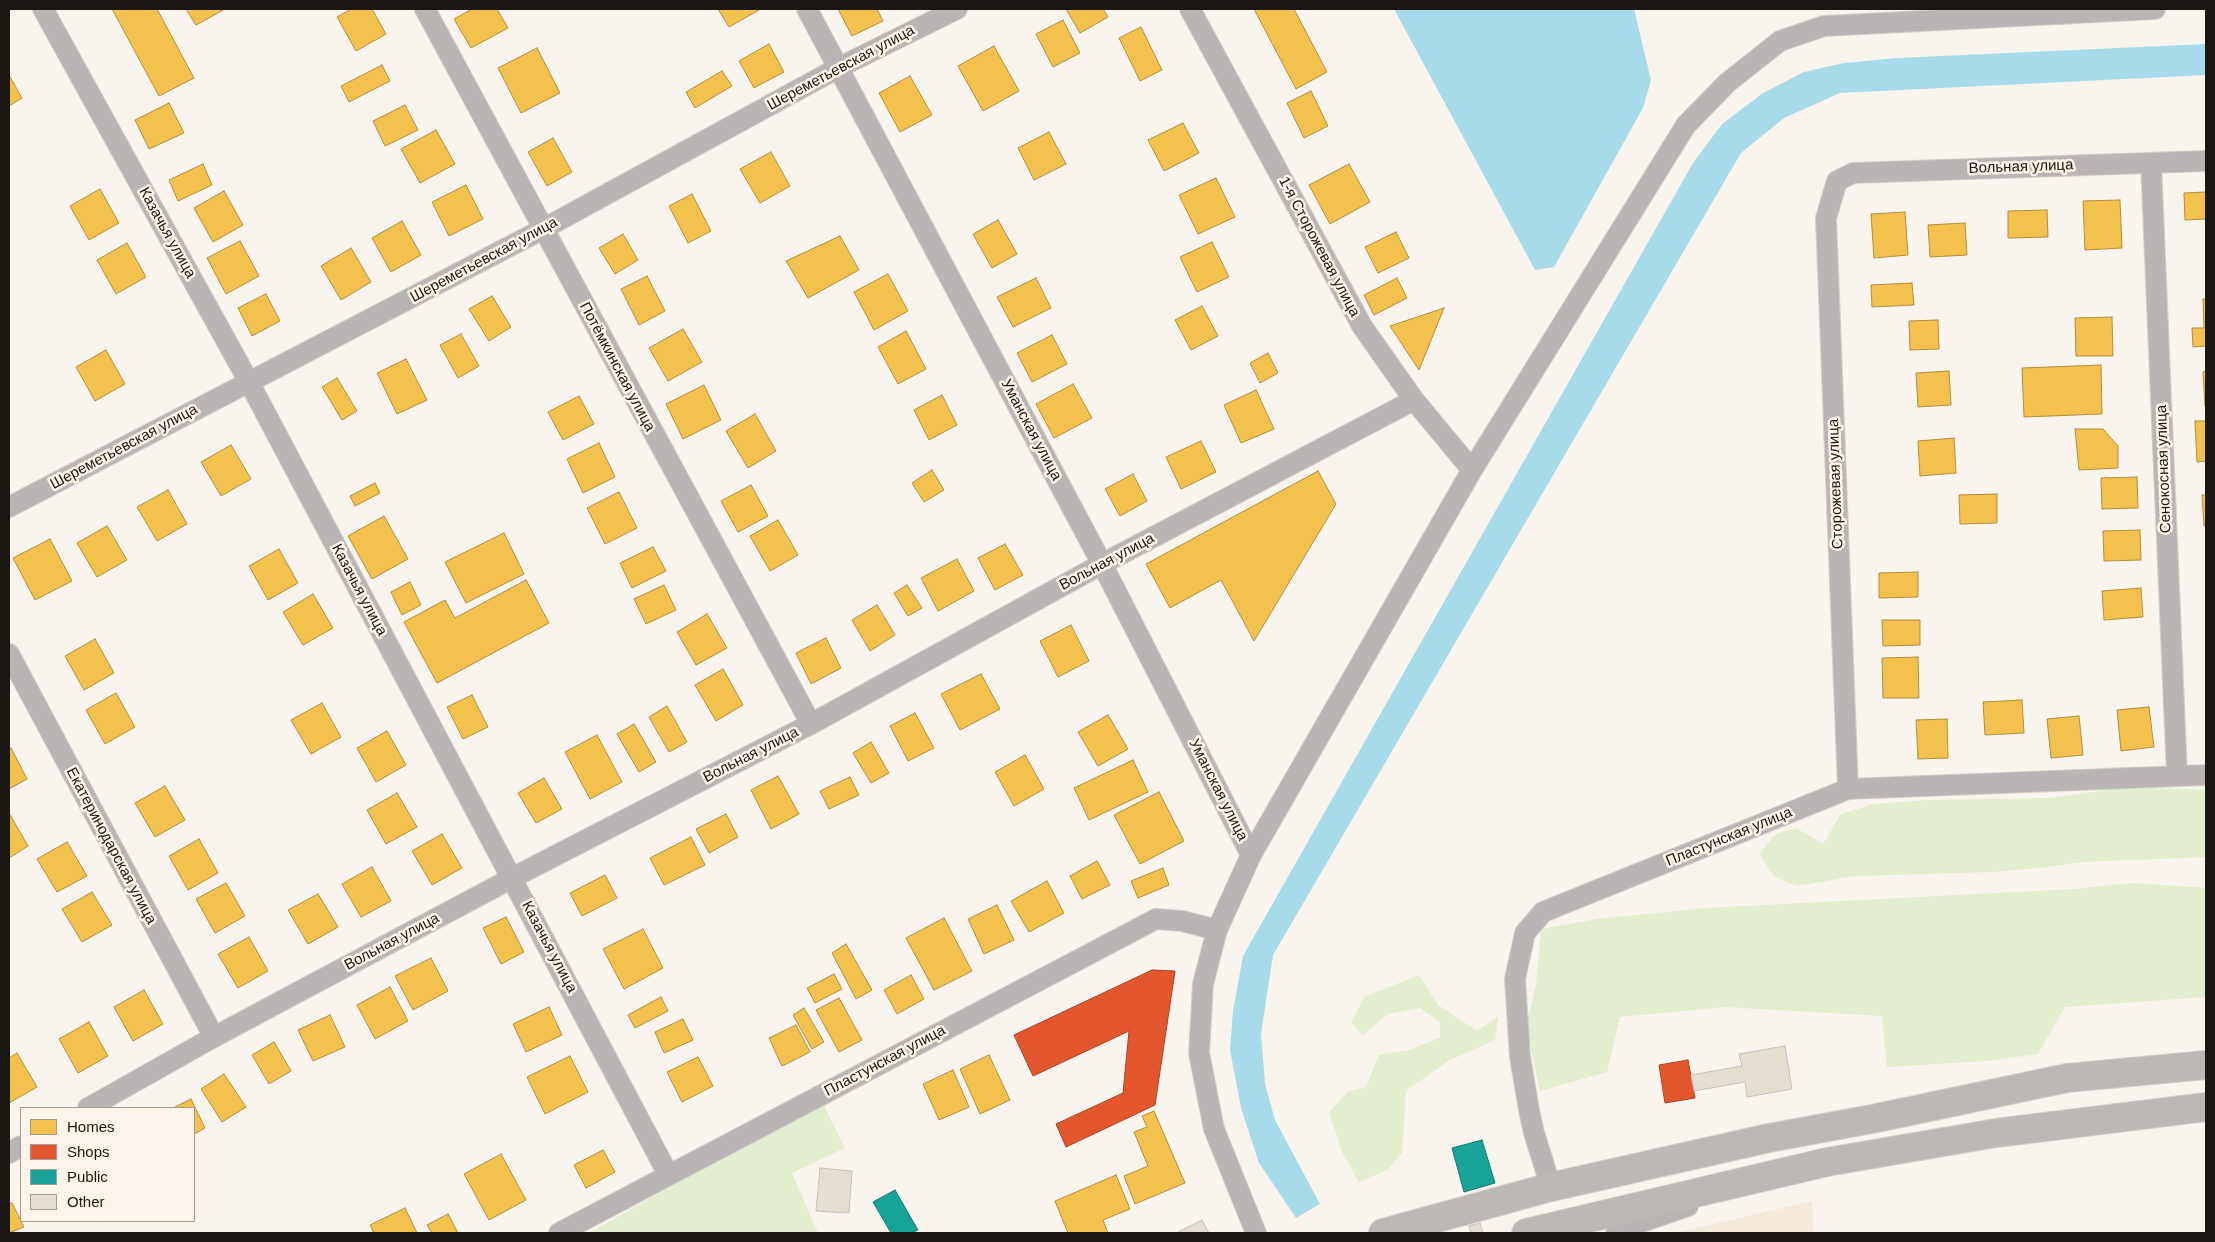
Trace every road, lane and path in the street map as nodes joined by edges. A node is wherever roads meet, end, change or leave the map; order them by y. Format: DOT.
graph roads {
  1 [pos="43,9"];
  2 [pos="425,9"];
  3 [pos="807,9"];
  4 [pos="957,9"];
  5 [pos="1190,9"];
  6 [pos="2155,9"];
  7 [pos="838,68"];
  8 [pos="2206,161"];
  9 [pos="2151,163"];
  10 [pos="1837,181"];
  11 [pos="543,229"];
  12 [pos="249,382"];
  13 [pos="1414,400"];
  14 [pos="1472,470"];
  15 [pos="9,507"];
  16 [pos="1102,564"];
  17 [pos="9,654"];
  18 [pos="811,724"];
  19 [pos="2206,775"];
  20 [pos="2177,776"];
  21 [pos="1848,789"];
  22 [pos="1251,855"];
  23 [pos="512,878"];
  24 [pos="1217,930"];
  25 [pos="214,1037"];
  26 [pos="2206,1065"];
  27 [pos="90,1107"];
  28 [pos="2206,1107"];
  29 [pos="20,1147"];
  30 [pos="9,1153"];
  31 [pos="668,1174"];
  32 [pos="1735,1184"];
  33 [pos="1551,1187"];
  34 [pos="559,1233"];
  35 [pos="1256,1233"];
  36 [pos="1383,1233"];
  37 [pos="1526,1233"];
  38 [pos="1616,1233"];
  1 -- 12 [label="street, Казачья улица"];
  2 -- 11 [label="street, Потёмкинская улица"];
  3 -- 7 [label="street, Уманская улица"];
  4 -- 7 [label="street, Шереметьевская улица"];
  5 -- 13 [label="street, 1-я Сторожевая улица"];
  6 -- 14 [label="street"];
  7 -- 11 [label="street, Шереметьевская улица"];
  7 -- 16 [label="street, Уманская улица"];
  8 -- 9 [label="street, Вольная улица"];
  9 -- 10 [label="street, Вольная улица"];
  9 -- 20 [label="street, Сенокосная улица"];
  10 -- 21 [label="street, Сторожевая улица"];
  11 -- 12 [label="street, Шереметьевская улица"];
  11 -- 18 [label="street, Потёмкинская улица"];
  12 -- 15 [label="street, Шереметьевская улица"];
  12 -- 23 [label="street, Казачья улица"];
  13 -- 14 [label="street, 1-я Сторожевая улица"];
  13 -- 16 [label="street, Вольная улица"];
  14 -- 22 [label="street"];
  16 -- 18 [label="street, Вольная улица"];
  16 -- 22 [label="street, Уманская улица"];
  17 -- 25 [label="street, Екатеринодарская улица"];
  18 -- 23 [label="street, Вольная улица"];
  19 -- 20 [label="street, Пластунская улица"];
  20 -- 21 [label="street, Пластунская улица"];
  21 -- 33 [label="street, Пластунская улица"];
  22 -- 24 [label="street"];
  23 -- 25 [label="street, Вольная улица"];
  23 -- 31 [label="street, Казачья улица"];
  24 -- 31 [label="street, Пластунская улица"];
  24 -- 35 [label="street"];
  25 -- 27 [label="street, Вольная улица"];
  26 -- 33 [label="main road"];
  28 -- 32 [label="main road"];
  29 -- 30 [label="street"];
  31 -- 34 [label="street, Пластунская улица"];
  32 -- 37 [label="main road"];
  32 -- 38 [label="street"];
  33 -- 36 [label="main road"];
}
